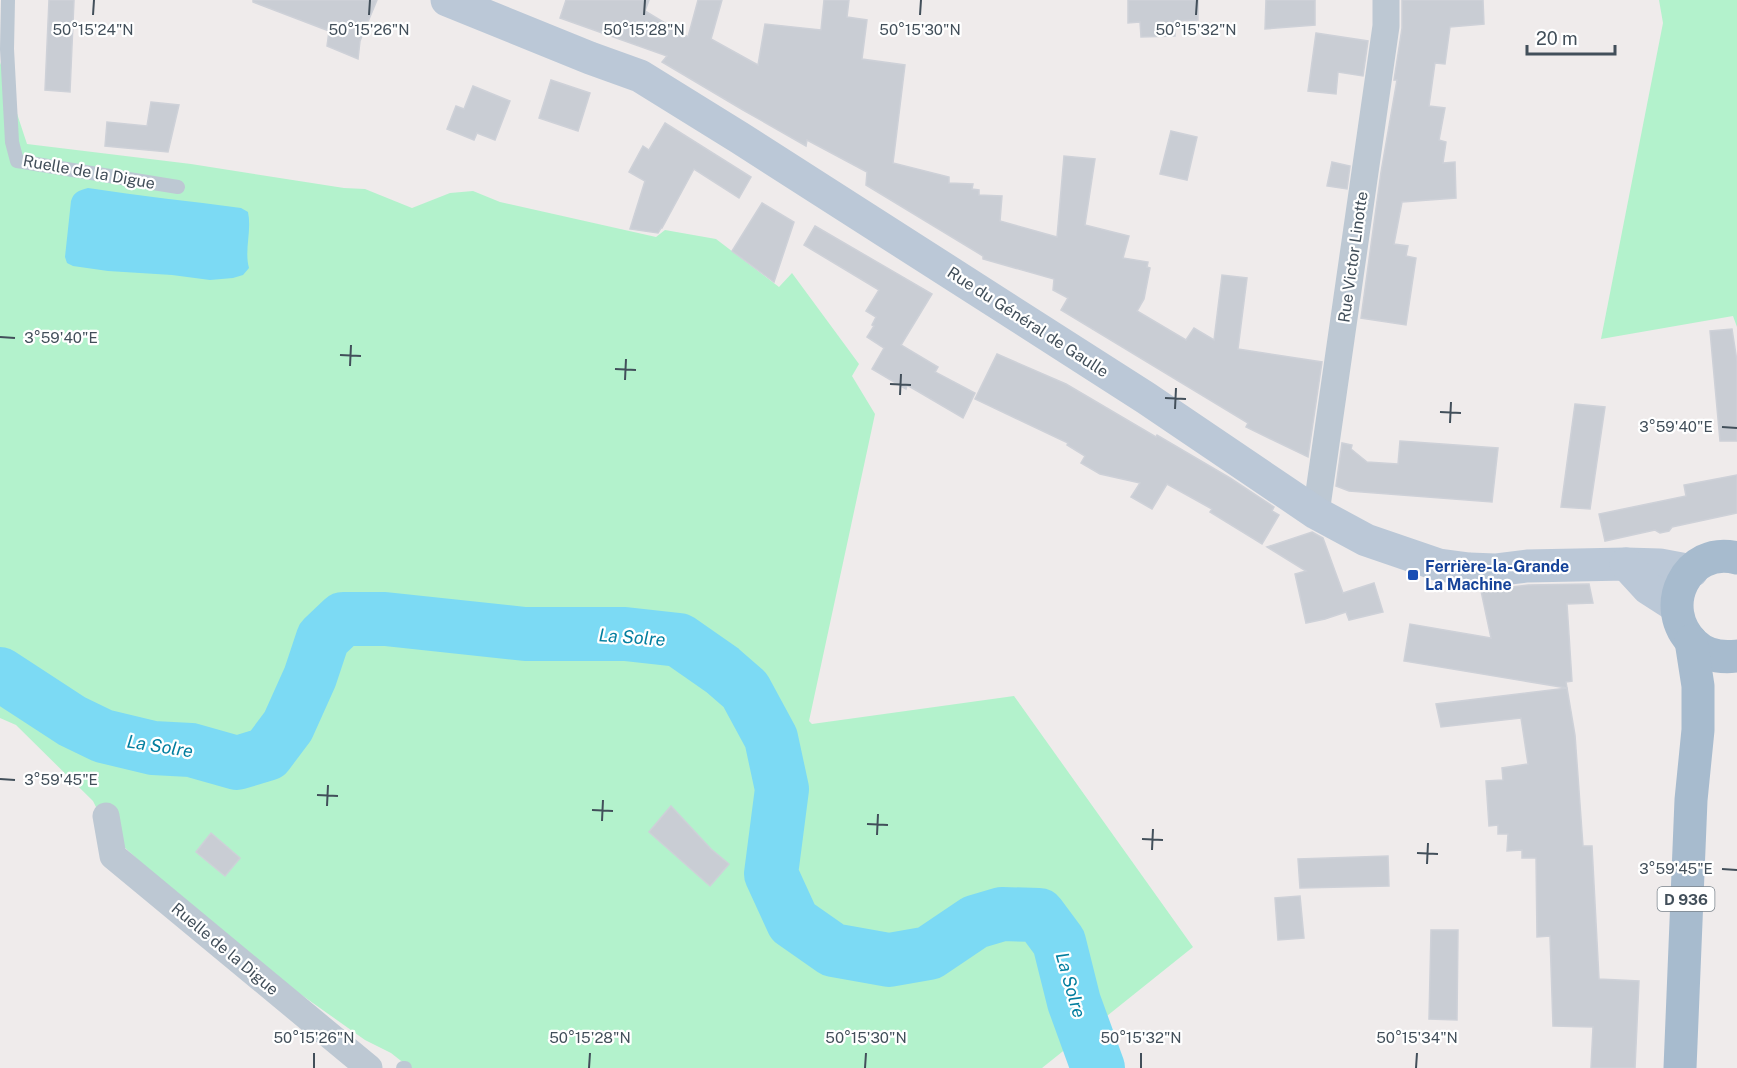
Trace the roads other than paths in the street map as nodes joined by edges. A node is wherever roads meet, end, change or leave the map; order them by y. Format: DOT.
graph roads {
  1 [pos="8,0"];
  2 [pos="447,0"];
  3 [pos="1386,0"];
  4 [pos="178,187"];
  5 [pos="1316,513"];
  6 [pos="1737,558"];
  7 [pos="1626,564"];
  8 [pos="1692,570"];
  9 [pos="1676,606"];
  10 [pos="1691,641"];
  11 [pos="1737,658"];
  12 [pos="1698,730"];
  13 [pos="106,816"];
  14 [pos="369,1068"];
  15 [pos="1680,1068"];
  1 -- 4 [label="lane, Ruelle de la Digue"];
  2 -- 5 [label="street, Rue du Général de Gaulle"];
  3 -- 5 [label="street, Rue Victor Linotte"];
  5 -- 7 [label="street, Rue du Général de Gaulle"];
  6 -- 8 [label="main road"];
  7 -- 8 [label="street, Rue du Général de Gaulle"];
  7 -- 9 [label="street"];
  8 -- 9 [label="main road"];
  9 -- 10 [label="main road"];
  10 -- 11 [label="main road"];
  10 -- 12 [label="main road, D 936"];
  11 -- 12 [label="main road, D 936"];
  12 -- 15 [label="main road, D 936"];
  13 -- 14 [label="street, Ruelle de la Digue"];
}
